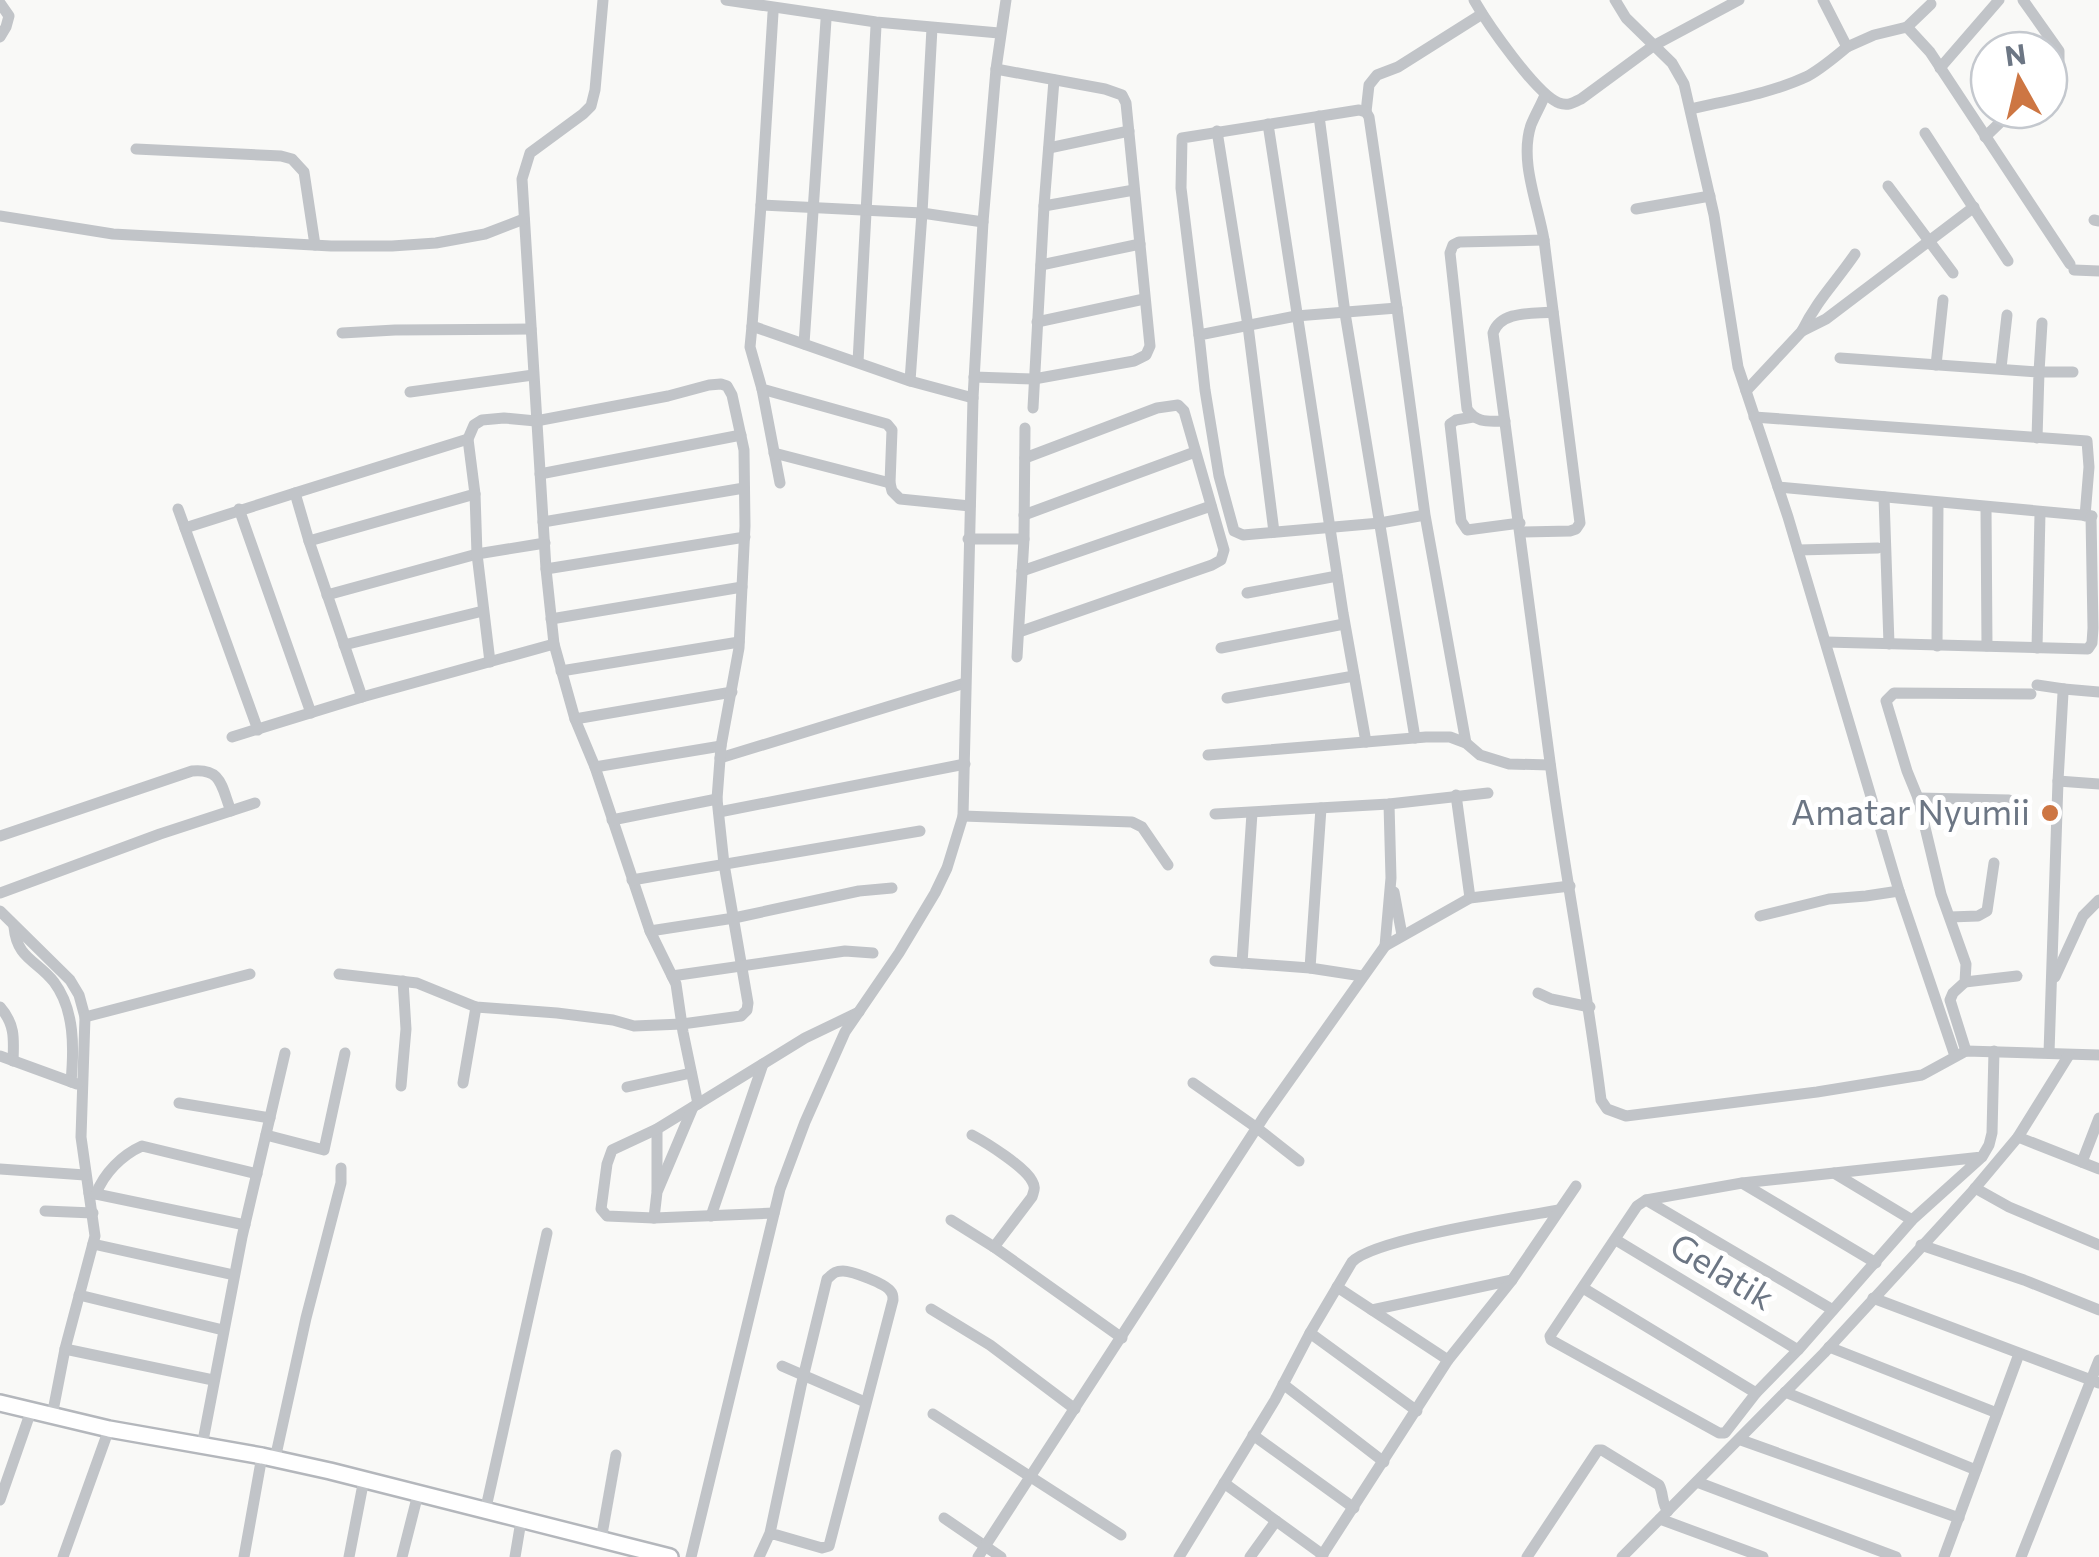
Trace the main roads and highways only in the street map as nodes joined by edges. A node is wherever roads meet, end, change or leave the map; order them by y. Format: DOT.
graph roads {
  1 [pos="0,1402"];
  2 [pos="670,1557"];
  1 -- 2 [label="main road"];
}
